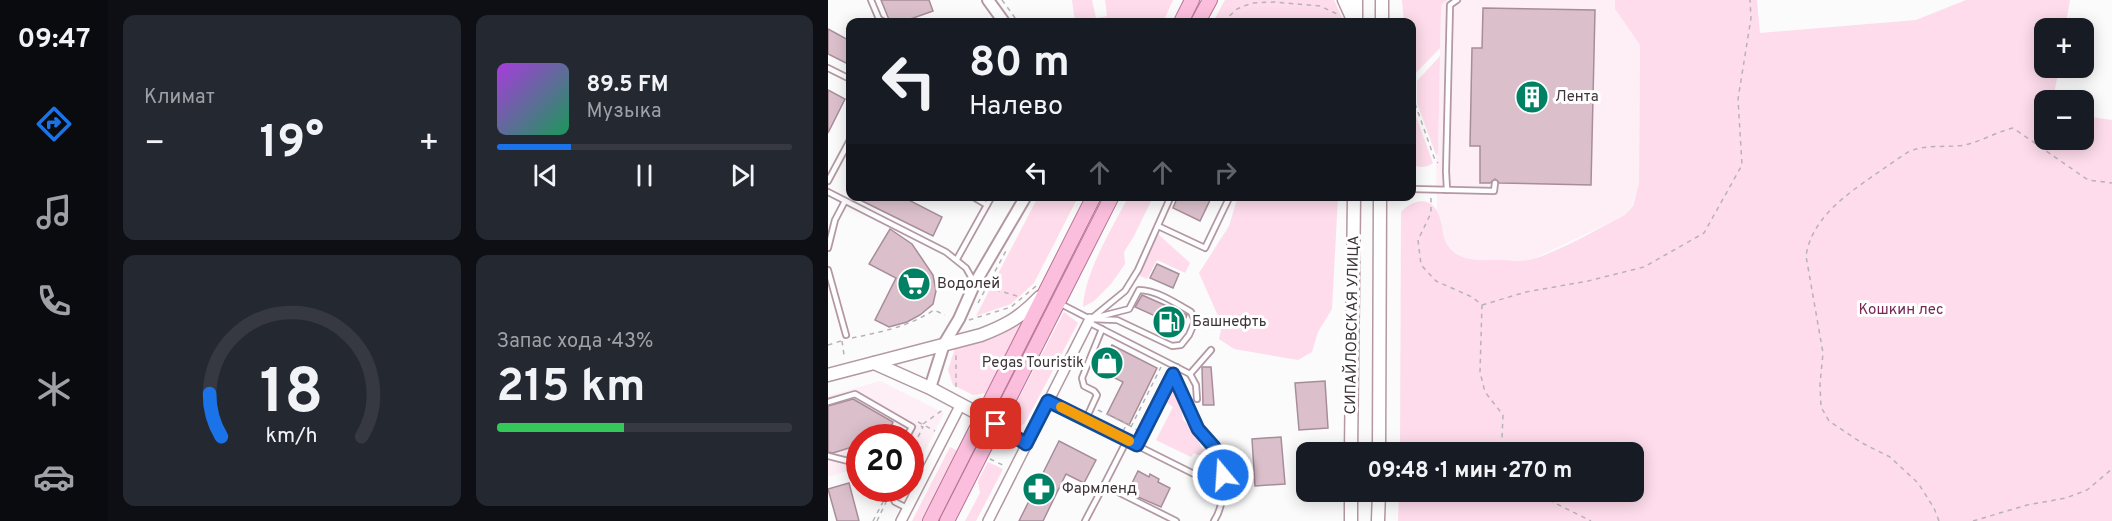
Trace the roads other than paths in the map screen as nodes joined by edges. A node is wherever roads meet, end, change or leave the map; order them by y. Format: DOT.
graph roads {
  1 [pos="871,0"];
  2 [pos="988,0"];
  3 [pos="1192,0"];
  4 [pos="1344,0"];
  5 [pos="1356,0"];
  6 [pos="1382,0"];
  7 [pos="1457,0"];
  8 [pos="879,18"];
  9 [pos="999,18"];
  10 [pos="1183,18"];
  11 [pos="1353,18"];
  12 [pos="1355,18"];
  13 [pos="1382,18"];
  14 [pos="828,68"];
  15 [pos="846,77"];
  16 [pos="846,147"];
  17 [pos="828,181"];
  18 [pos="1495,183"];
  19 [pos="1416,189"];
  20 [pos="1447,190"];
  21 [pos="828,192"];
  22 [pos="844,201"];
  23 [pos="980,201"];
  24 [pos="989,201"];
  25 [pos="1023,201"];
  26 [pos="1091,201"];
  27 [pos="1110,201"];
  28 [pos="1169,201"];
  29 [pos="1228,201"];
  30 [pos="1354,201"];
  31 [pos="1380,201"];
  32 [pos="987,205"];
  33 [pos="1158,226"];
  34 [pos="828,248"];
  35 [pos="957,259"];
  36 [pos="828,270"];
  37 [pos="975,283"];
  38 [pos="1043,286"];
  39 [pos="1059,303"];
  40 [pos="1089,321"];
  41 [pos="1102,329"];
  42 [pos="848,337"];
  43 [pos="950,345"];
  44 [pos="1211,350"];
  45 [pos="874,363"];
  46 [pos="1177,367"];
  47 [pos="1173,374"];
  48 [pos="1190,374"];
  49 [pos="828,375"];
  50 [pos="930,388"];
  51 [pos="1197,399"];
  52 [pos="1048,401"];
  53 [pos="828,402"];
  54 [pos="961,404"];
  55 [pos="982,415"];
  56 [pos="1086,419"];
  57 [pos="907,424"];
  58 [pos="996,424"];
  59 [pos="1127,440"];
  60 [pos="1351,442"];
  61 [pos="1379,442"];
  62 [pos="1026,444"];
  63 [pos="1137,445"];
  64 [pos="828,456"];
  65 [pos="846,460"];
  66 [pos="1104,485"];
  67 [pos="1222,488"];
  68 [pos="895,502"];
  69 [pos="1351,502"];
  70 [pos="1378,502"];
  71 [pos="907,508"];
  72 [pos="900,521"];
  73 [pos="930,521"];
  74 [pos="947,521"];
  75 [pos="988,521"];
  76 [pos="1085,521"];
  77 [pos="1176,521"];
  78 [pos="1214,521"];
  79 [pos="1351,521"];
  80 [pos="1378,521"];
  1 -- 8 [label="lane"];
  2 -- 9 [label="street"];
  3 -- 10 [label="main road"];
  4 -- 11 [label="main road"];
  5 -- 12 [label="main road"];
  6 -- 13 [label="main road"];
  7 -- 20 [label="lane"];
  14 -- 15 [label="lane"];
  16 -- 17 [label="lane"];
  18 -- 20 [label="lane"];
  19 -- 20 [label="lane"];
  21 -- 22 [label="lane"];
  22 -- 34 [label="lane"];
  22 -- 35 [label="lane"];
  23 -- 32 [label="lane"];
  24 -- 32 [label="lane"];
  25 -- 37 [label="street"];
  26 -- 38 [label="main road"];
  27 -- 39 [label="main road"];
  28 -- 33 [label="lane"];
  29 -- 33 [label="lane"];
  30 -- 60 [label="main road, СИПАЙЛОВСКАЯ УЛИЦА"];
  31 -- 61 [label="main road, СИПАЙЛОВСКАЯ УЛИЦА"];
  32 -- 35 [label="lane"];
  33 -- 40 [label="lane"];
  35 -- 37 [label="lane"];
  36 -- 42 [label="lane"];
  37 -- 43 [label="street"];
  38 -- 43 [label="main road"];
  38 -- 55 [label="main road"];
  39 -- 40 [label="lane"];
  39 -- 58 [label="main road"];
  40 -- 40 [label="lane"];
  40 -- 41 [label="lane"];
  40 -- 52 [label="street"];
  41 -- 46 [label="lane"];
  41 -- 56 [label="lane"];
  43 -- 45 [label="main road"];
  43 -- 50 [label="street"];
  44 -- 48 [label="lane"];
  45 -- 49 [label="main road"];
  45 -- 50 [label="main road"];
  46 -- 47 [label="lane"];
  46 -- 48 [label="lane"];
  47 -- 63 [label="lane"];
  47 -- 67 [label="lane"];
  48 -- 51 [label="lane"];
  50 -- 54 [label="main road"];
  52 -- 56 [label="lane"];
  52 -- 62 [label="street"];
  53 -- 57 [label="lane"];
  54 -- 55 [label="main road"];
  54 -- 71 [label="street"];
  55 -- 58 [label="main road"];
  55 -- 73 [label="main road"];
  56 -- 59 [label="lane"];
  58 -- 62 [label="street"];
  58 -- 74 [label="main road"];
  59 -- 63 [label="lane"];
  59 -- 66 [label="lane"];
  62 -- 75 [label="street"];
  63 -- 67 [label="lane"];
  64 -- 65 [label="lane"];
  66 -- 76 [label="lane"];
  66 -- 77 [label="lane"];
  67 -- 78 [label="lane"];
  68 -- 71 [label="lane"];
  69 -- 79 [label="main road"];
  70 -- 80 [label="main road"];
  71 -- 72 [label="street"];
}
